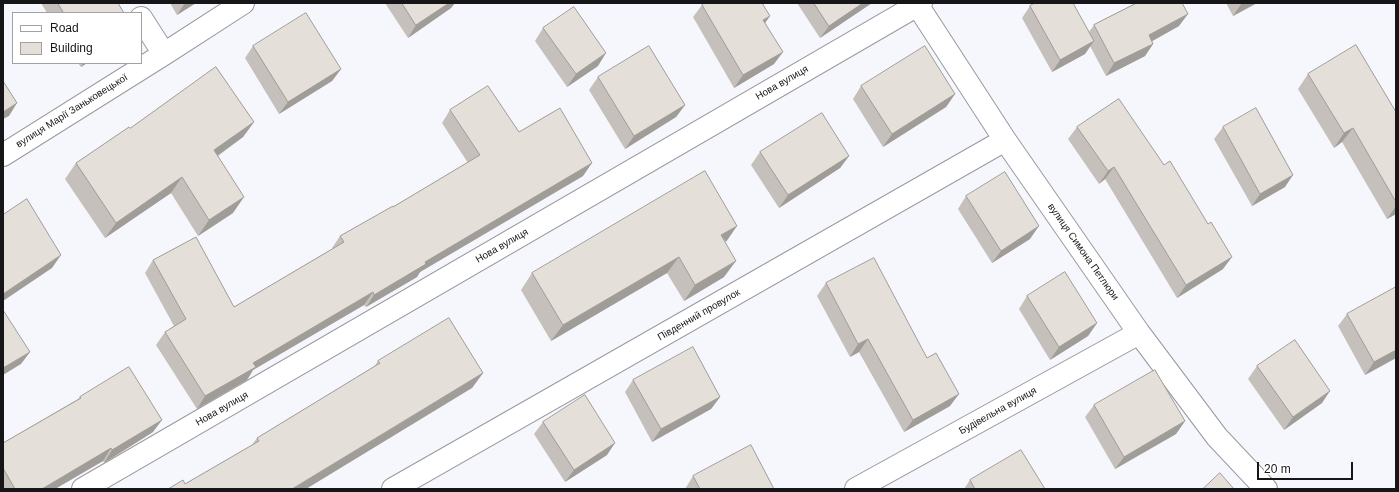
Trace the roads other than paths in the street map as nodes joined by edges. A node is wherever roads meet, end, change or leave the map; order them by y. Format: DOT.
graph roads {
  1 [pos="132,3"];
  2 [pos="242,3"];
  3 [pos="918,4"];
  4 [pos="137,12"];
  5 [pos="142,20"];
  6 [pos="164,54"];
  7 [pos="1005,140"];
  8 [pos="3,155"];
  9 [pos="1140,334"];
  10 [pos="83,489"];
  11 [pos="393,489"];
  12 [pos="856,489"];
  13 [pos="1266,489"];
  1 -- 4 [label="street"];
  2 -- 6 [label="street, вулиця Марії Заньковецької"];
  3 -- 7 [label="street, вулиця Симона Петлюри"];
  3 -- 10 [label="street, Нова вулиця"];
  5 -- 6 [label="street"];
  6 -- 8 [label="street, вулиця Марії Заньковецької"];
  7 -- 9 [label="street, вулиця Симона Петлюри"];
  7 -- 11 [label="street, Південний провулок"];
  9 -- 12 [label="street, Будівельна вулиця"];
  9 -- 13 [label="street, вулиця Симона Петлюри"];
}
